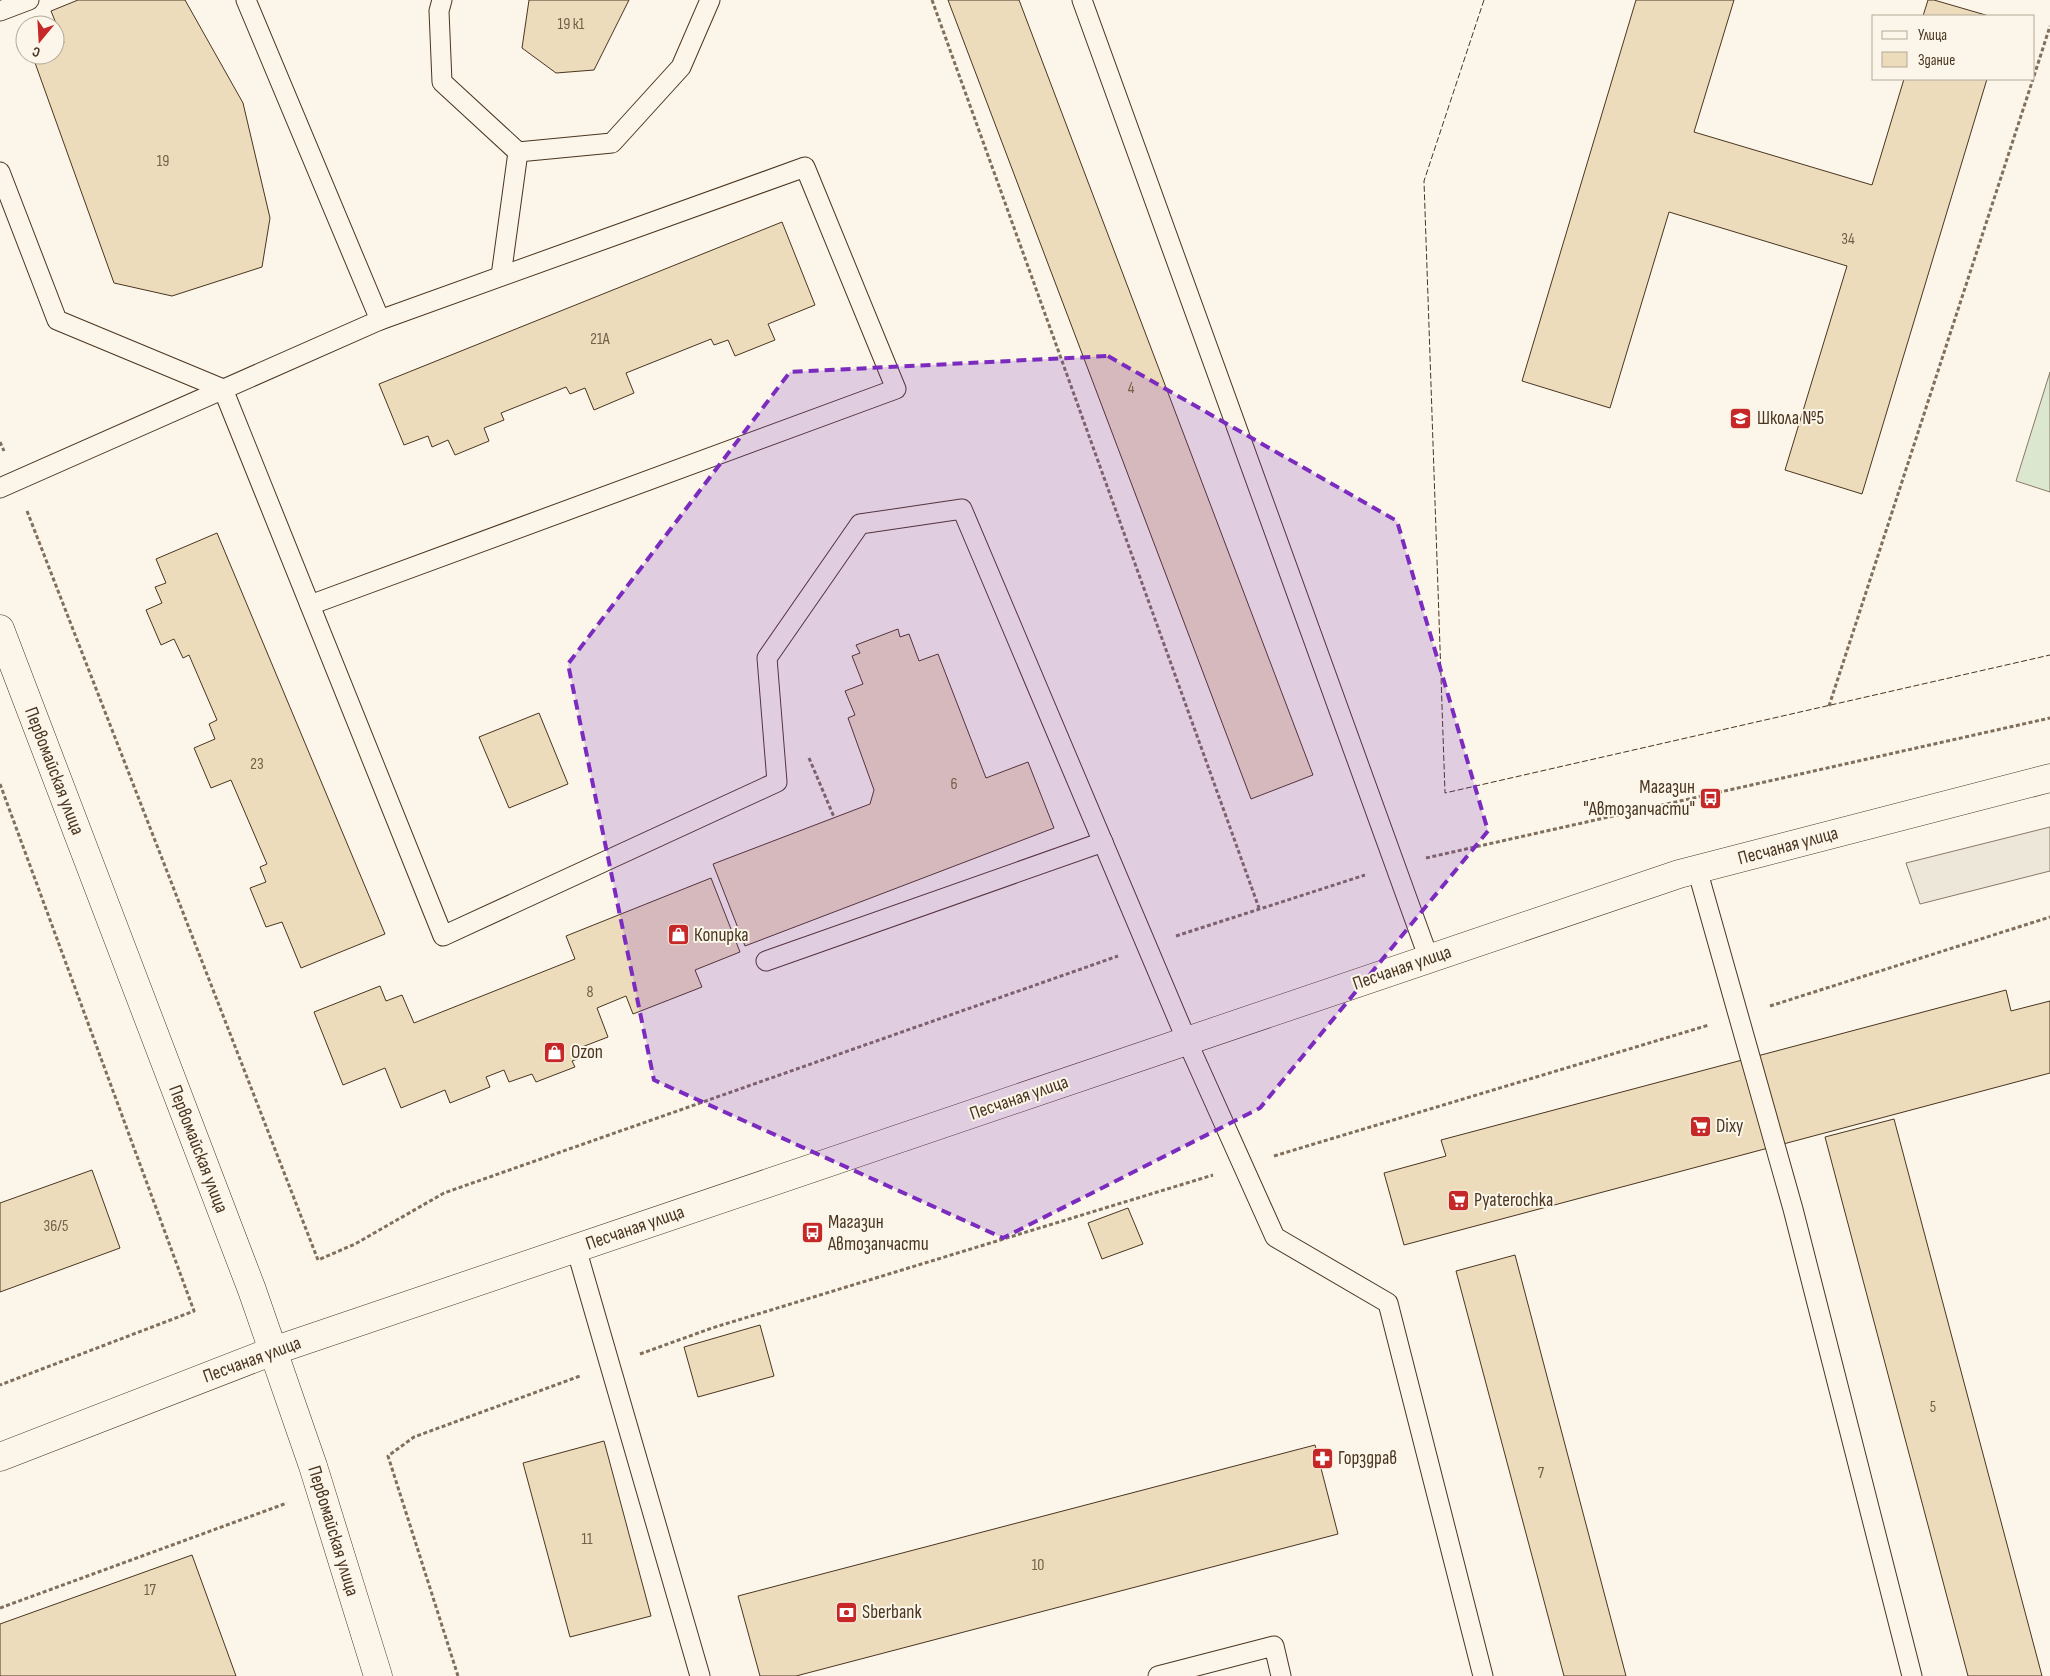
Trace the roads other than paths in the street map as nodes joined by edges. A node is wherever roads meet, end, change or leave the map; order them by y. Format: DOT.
graph roads {
  1 [pos="29,0"];
  2 [pos="246,0"];
  3 [pos="442,0"];
  4 [pos="710,0"];
  5 [pos="1082,0"];
  6 [pos="0,11"];
  7 [pos="518,152"];
  8 [pos="0,172"];
  9 [pos="501,276"];
  10 [pos="380,320"];
  11 [pos="223,389"];
  12 [pos="8,485"];
  13 [pos="310,605"];
  14 [pos="0,629"];
  15 [pos="2050,778"];
  16 [pos="1103,842"];
  17 [pos="1697,869"];
  18 [pos="1429,959"];
  19 [pos="766,961"];
  20 [pos="1187,1041"];
  21 [pos="576,1248"];
  22 [pos="273,1351"];
  23 [pos="0,1457"];
  24 [pos="378,1676"];
  25 [pos="700,1676"];
  26 [pos="1158,1676"];
  27 [pos="1281,1676"];
  28 [pos="1483,1676"];
  29 [pos="1912,1676"];
  1 -- 6 [label="lane"];
  2 -- 10 [label="lane"];
  3 -- 7 [label="lane"];
  4 -- 7 [label="lane"];
  5 -- 18 [label="lane"];
  7 -- 9 [label="lane"];
  8 -- 11 [label="lane"];
  9 -- 10 [label="lane"];
  9 -- 13 [label="lane"];
  10 -- 11 [label="lane"];
  11 -- 12 [label="lane"];
  11 -- 13 [label="lane"];
  13 -- 16 [label="lane"];
  14 -- 22 [label="street, Первомайская улица"];
  15 -- 17 [label="street, Песчаная улица"];
  16 -- 19 [label="lane"];
  16 -- 20 [label="lane"];
  17 -- 18 [label="street, Песчаная улица"];
  17 -- 29 [label="lane"];
  18 -- 20 [label="street, Песчаная улица"];
  20 -- 21 [label="street, Песчаная улица"];
  20 -- 28 [label="lane"];
  21 -- 22 [label="street, Песчаная улица"];
  21 -- 25 [label="lane"];
  22 -- 23 [label="street, Песчаная улица"];
  22 -- 24 [label="street, Первомайская улица"];
  26 -- 27 [label="lane"];
}
